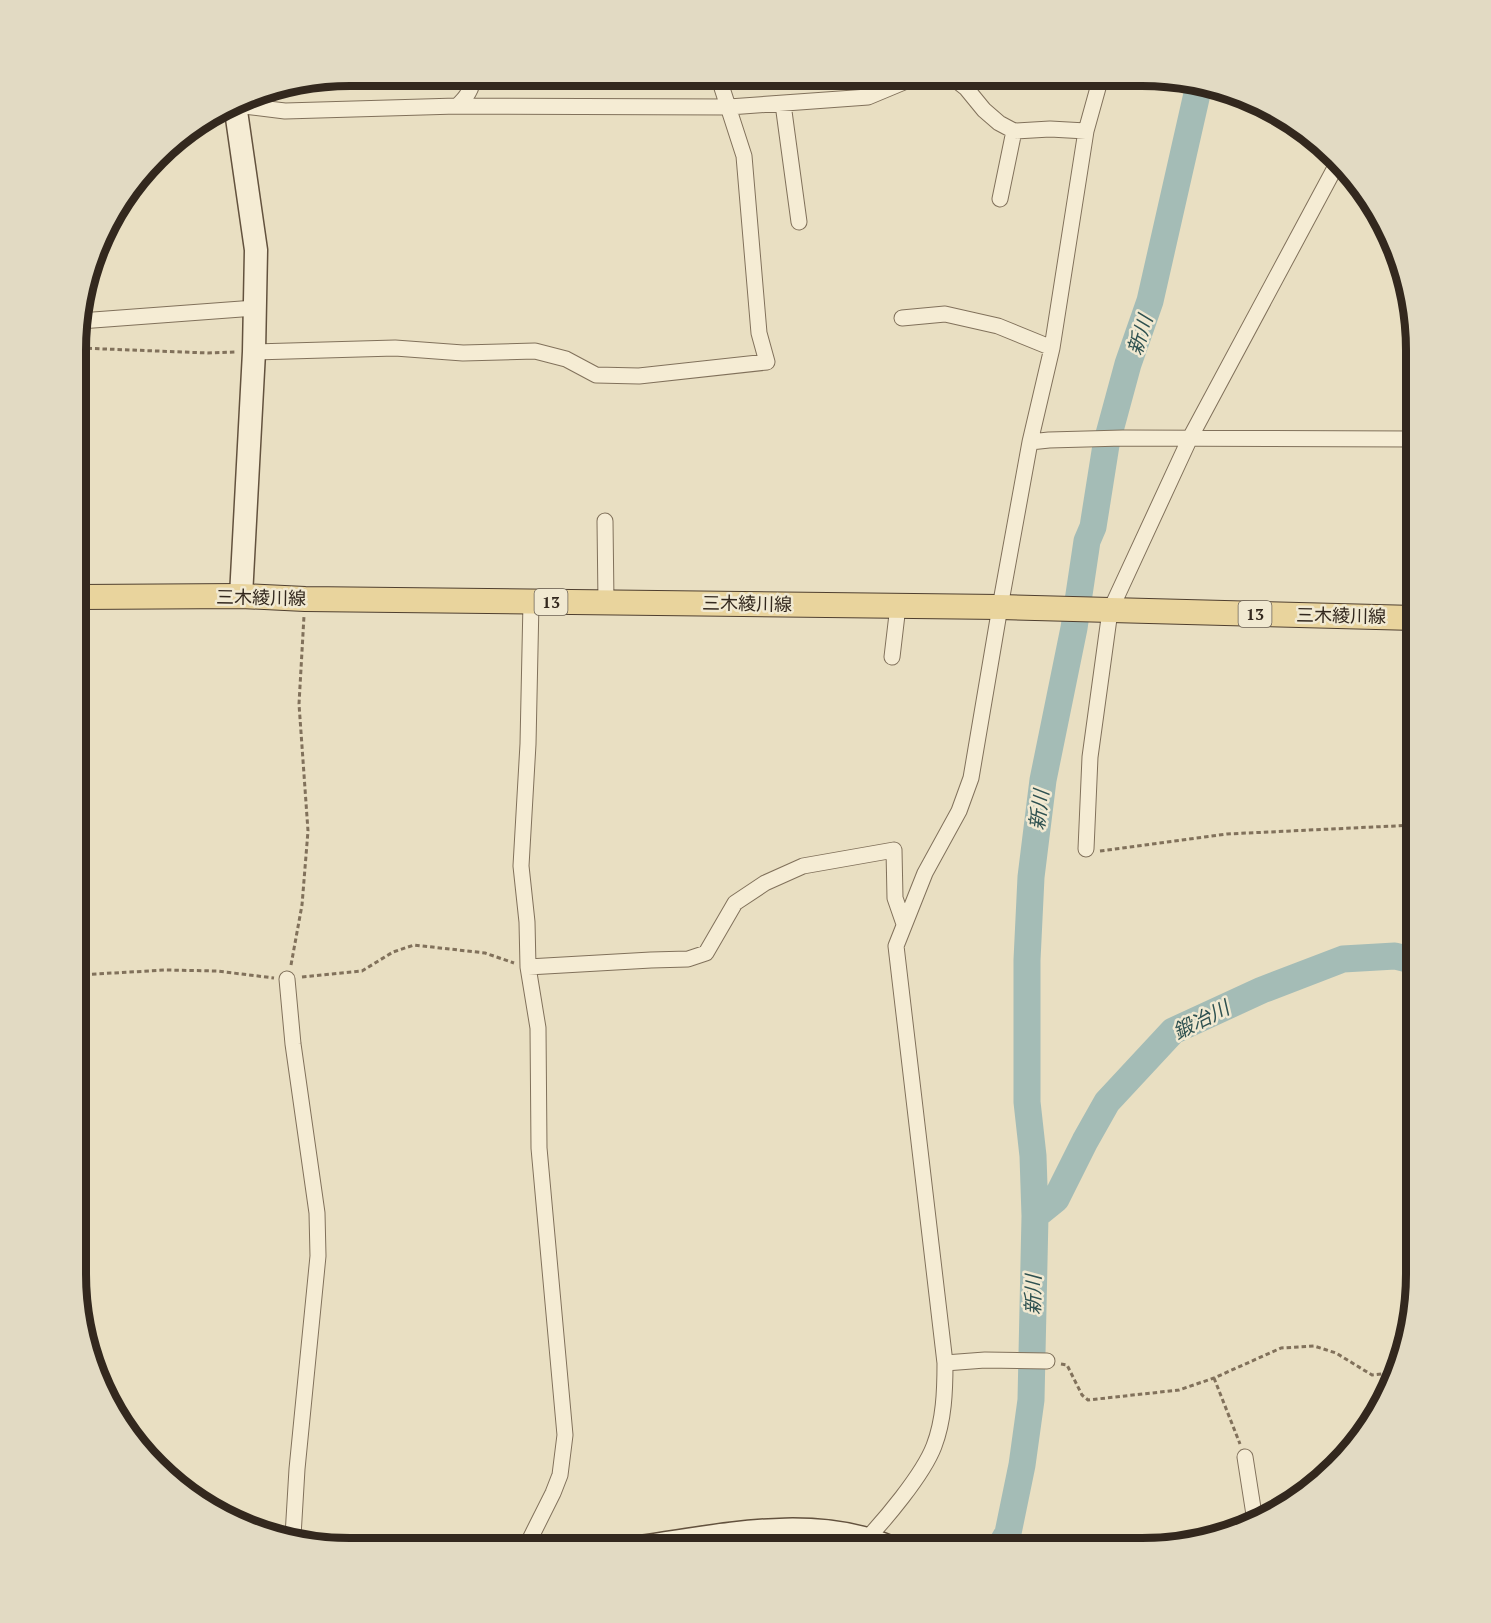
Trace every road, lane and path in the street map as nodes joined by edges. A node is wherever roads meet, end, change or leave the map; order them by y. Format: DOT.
graph roads {
  1 [pos="472,86"];
  2 [pos="721,86"];
  3 [pos="894,86"];
  4 [pos="963,86"];
  5 [pos="1098,86"];
  6 [pos="783,104"];
  7 [pos="247,106"];
  8 [pos="457,106"];
  9 [pos="729,107"];
  10 [pos="236,112"];
  11 [pos="1014,131"];
  12 [pos="1086,131"];
  13 [pos="1334,169"];
  14 [pos="1000,199"];
  15 [pos="800,222"];
  16 [pos="255,308"];
  17 [pos="902,318"];
  18 [pos="87,320"];
  19 [pos="86,348"];
  20 [pos="1052,348"];
  21 [pos="254,352"];
  22 [pos="1190,438"];
  23 [pos="1406,439"];
  24 [pos="1030,442"];
  25 [pos="605,521"];
  26 [pos="241,596"];
  27 [pos="86,597"];
  28 [pos="305,599"];
  29 [pos="531,602"];
  30 [pos="606,602"];
  31 [pos="898,606"];
  32 [pos="1011,607"];
  33 [pos="1102,611"];
  34 [pos="1406,618"];
  35 [pos="892,657"];
  36 [pos="1406,825"];
  37 [pos="1086,849"];
  38 [pos="904,924"];
  39 [pos="528,967"];
  40 [pos="86,974"];
  41 [pos="287,979"];
  42 [pos="1047,1361"];
  43 [pos="945,1363"];
  44 [pos="1386,1374"];
  45 [pos="1214,1378"];
  46 [pos="1245,1457"];
  47 [pos="1254,1512"];
  48 [pos="293,1531"];
  49 [pos="530,1538"];
  50 [pos="709,1538"];
  51 [pos="850,1538"];
  52 [pos="867,1538"];
  1 -- 8 [label="street"];
  2 -- 9 [label="street"];
  3 -- 6 [label="street"];
  4 -- 11 [label="street"];
  5 -- 12 [label="street"];
  6 -- 9 [label="street"];
  6 -- 15 [label="street"];
  7 -- 8 [label="street"];
  8 -- 9 [label="street"];
  9 -- 21 [label="street"];
  10 -- 16 [label="street"];
  11 -- 12 [label="street"];
  11 -- 14 [label="street"];
  12 -- 20 [label="street"];
  13 -- 22 [label="street"];
  16 -- 18 [label="street"];
  16 -- 21 [label="street"];
  17 -- 20 [label="street"];
  19 -- 21 [label="path"];
  20 -- 24 [label="street"];
  21 -- 26 [label="street"];
  22 -- 23 [label="street"];
  22 -- 24 [label="street"];
  22 -- 33 [label="street"];
  24 -- 32 [label="street"];
  25 -- 30 [label="street"];
  26 -- 27 [label="main road, 三木綾川線 / 13"];
  26 -- 28 [label="main road, 三木綾川線 / 13"];
  28 -- 29 [label="main road, 三木綾川線 / 13"];
  28 -- 41 [label="path"];
  29 -- 30 [label="main road, 三木綾川線 / 13"];
  29 -- 39 [label="street"];
  30 -- 31 [label="main road, 三木綾川線 / 13"];
  31 -- 32 [label="main road, 三木綾川線 / 13"];
  31 -- 35 [label="street"];
  32 -- 33 [label="main road, 三木綾川線 / 13"];
  32 -- 38 [label="street"];
  33 -- 34 [label="main road, 三木綾川線 / 13"];
  33 -- 37 [label="street"];
  36 -- 37 [label="path"];
  38 -- 39 [label="street"];
  38 -- 43 [label="street"];
  39 -- 41 [label="path"];
  39 -- 49 [label="street"];
  40 -- 41 [label="path"];
  41 -- 48 [label="street"];
  42 -- 43 [label="street"];
  42 -- 45 [label="path"];
  43 -- 52 [label="street"];
  44 -- 45 [label="path"];
  45 -- 46 [label="path"];
  46 -- 47 [label="street"];
  50 -- 51 [label="street"];
}
